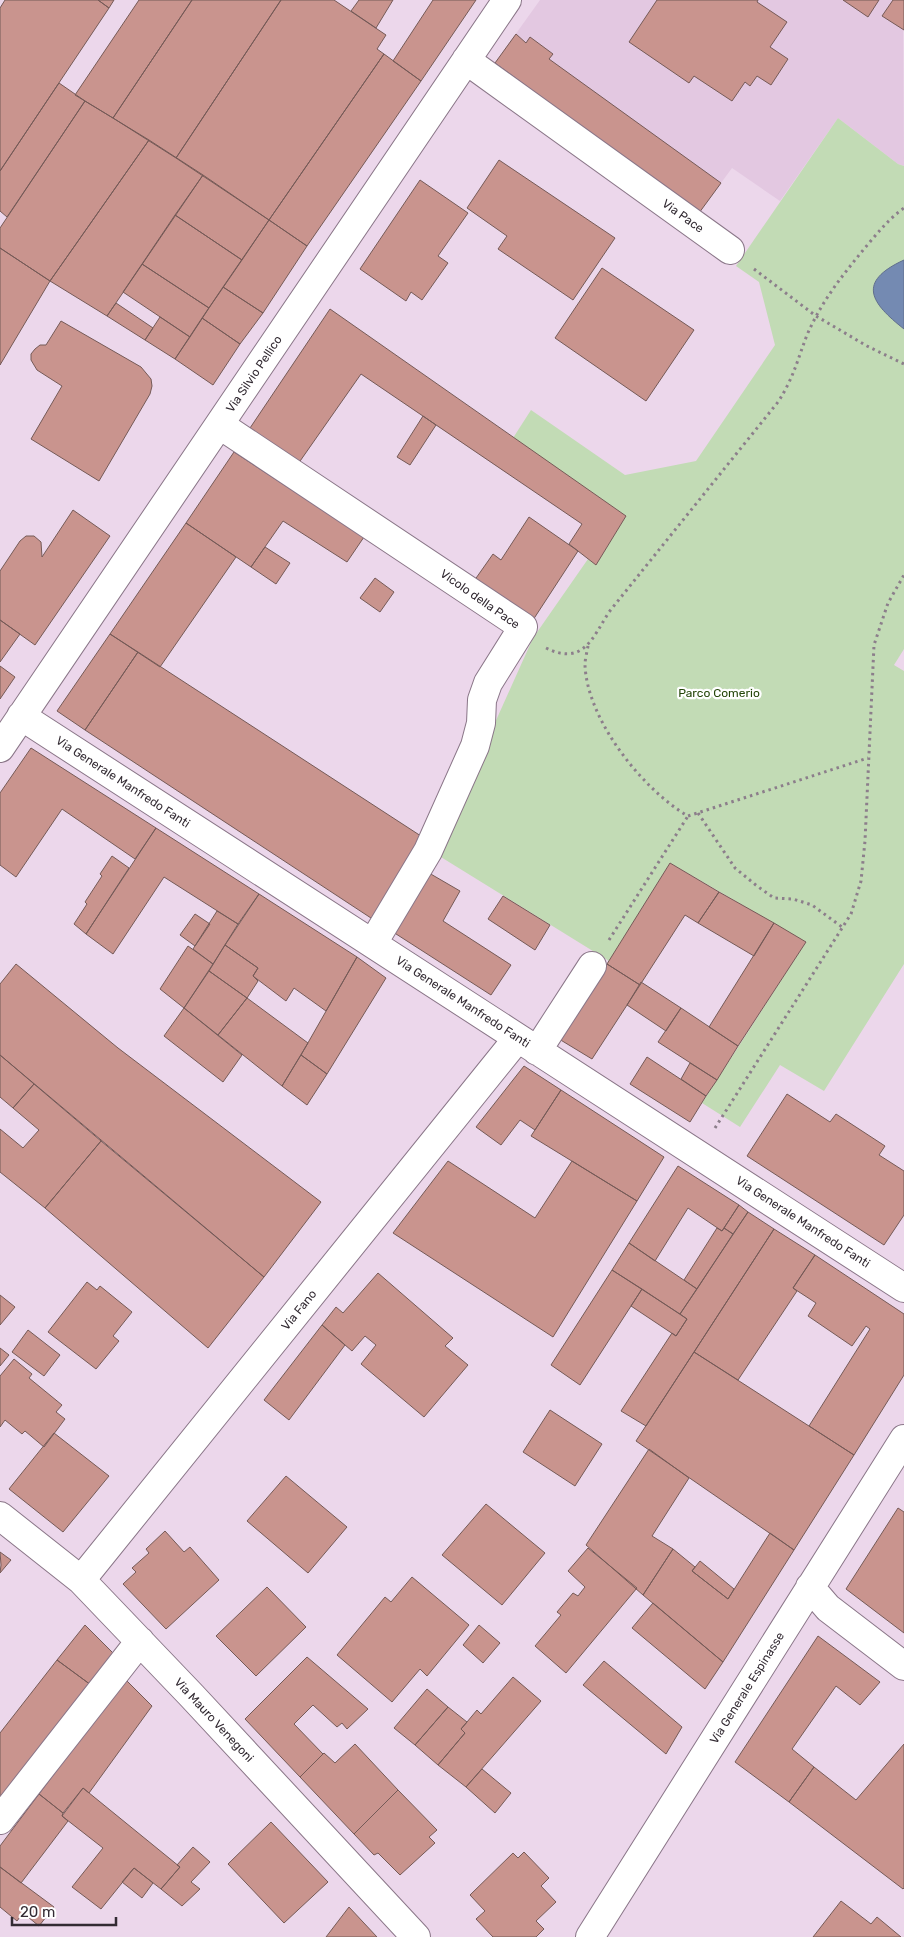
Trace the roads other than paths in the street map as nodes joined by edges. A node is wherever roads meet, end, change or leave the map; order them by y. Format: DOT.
graph roads {
  1 [pos="507,0"];
  2 [pos="466,60"];
  3 [pos="730,250"];
  4 [pos="220,425"];
  5 [pos="21,716"];
  6 [pos="0,748"];
  7 [pos="373,943"];
  8 [pos="592,966"];
  9 [pos="528,1045"];
  10 [pos="904,1288"];
  11 [pos="904,1438"];
  12 [pos="0,1516"];
  13 [pos="81,1580"];
  14 [pos="810,1587"];
  15 [pos="140,1641"];
  16 [pos="904,1666"];
  17 [pos="0,1820"];
  18 [pos="416,1937"];
  19 [pos="590,1937"];
  1 -- 2 [label="street, Via Silvio Pellico"];
  2 -- 3 [label="street, Via Pace"];
  2 -- 4 [label="street, Via Silvio Pellico"];
  4 -- 5 [label="street, Via Silvio Pellico"];
  4 -- 7 [label="street, Vicolo della Pace"];
  5 -- 6 [label="street, Via Silvio Pellico"];
  5 -- 7 [label="street, Via Generale Manfredo Fanti"];
  7 -- 9 [label="street, Via Generale Manfredo Fanti"];
  8 -- 9 [label="street, Via Fano"];
  9 -- 10 [label="street, Via Generale Manfredo Fanti"];
  9 -- 13 [label="street, Via Fano"];
  11 -- 14 [label="street, Via Generale Espinasse"];
  12 -- 13 [label="street, Via Mauro Venegoni"];
  13 -- 15 [label="street, Via Mauro Venegoni"];
  14 -- 16 [label="street"];
  14 -- 19 [label="street, Via Generale Espinasse"];
  15 -- 17 [label="street"];
  15 -- 18 [label="street, Via Mauro Venegoni"];
}
